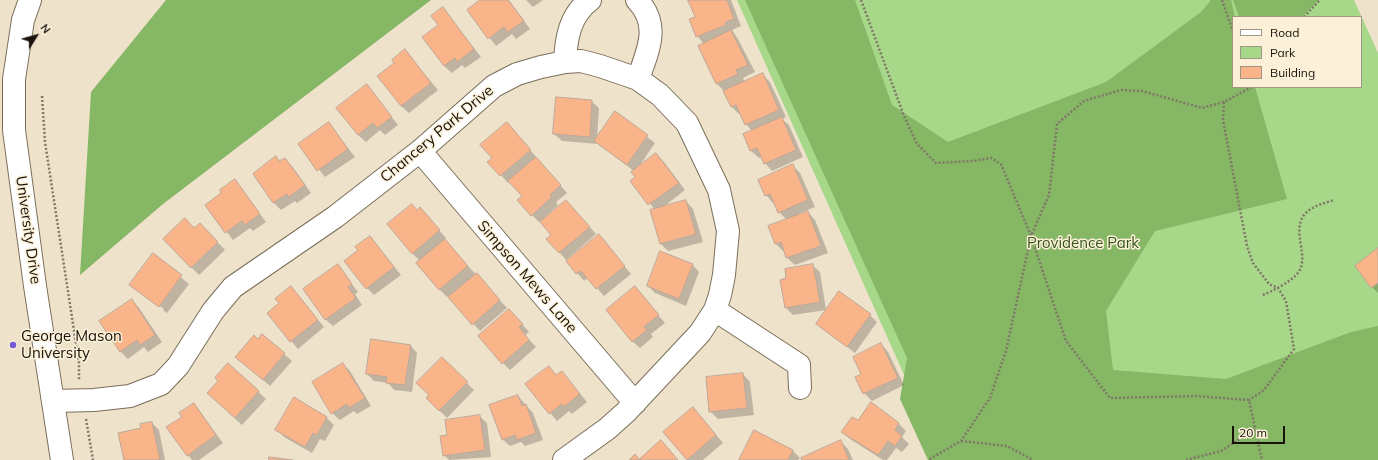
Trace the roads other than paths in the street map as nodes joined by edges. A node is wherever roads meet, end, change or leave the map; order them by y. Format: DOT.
graph roads {
  1 [pos="30,0"];
  2 [pos="590,0"];
  3 [pos="637,0"];
  4 [pos="8,55"];
  5 [pos="565,62"];
  6 [pos="638,79"];
  7 [pos="420,151"];
  8 [pos="714,310"];
  9 [pos="800,388"];
  10 [pos="53,401"];
  11 [pos="635,403"];
  12 [pos="62,460"];
  13 [pos="564,460"];
  1 -- 4 [label="street, University Drive"];
  2 -- 5 [label="street"];
  3 -- 6 [label="street"];
  4 -- 10 [label="street, University Drive"];
  5 -- 6 [label="street, Chancery Park Drive"];
  5 -- 7 [label="street, Chancery Park Drive"];
  6 -- 8 [label="street, Chancery Park Drive"];
  7 -- 10 [label="street, Chancery Park Drive"];
  7 -- 11 [label="street, Simpson Mews Lane"];
  8 -- 9 [label="street"];
  8 -- 11 [label="street, Chancery Park Drive"];
  10 -- 12 [label="street, University Drive"];
  11 -- 13 [label="street, Chancery Park Drive"];
}
